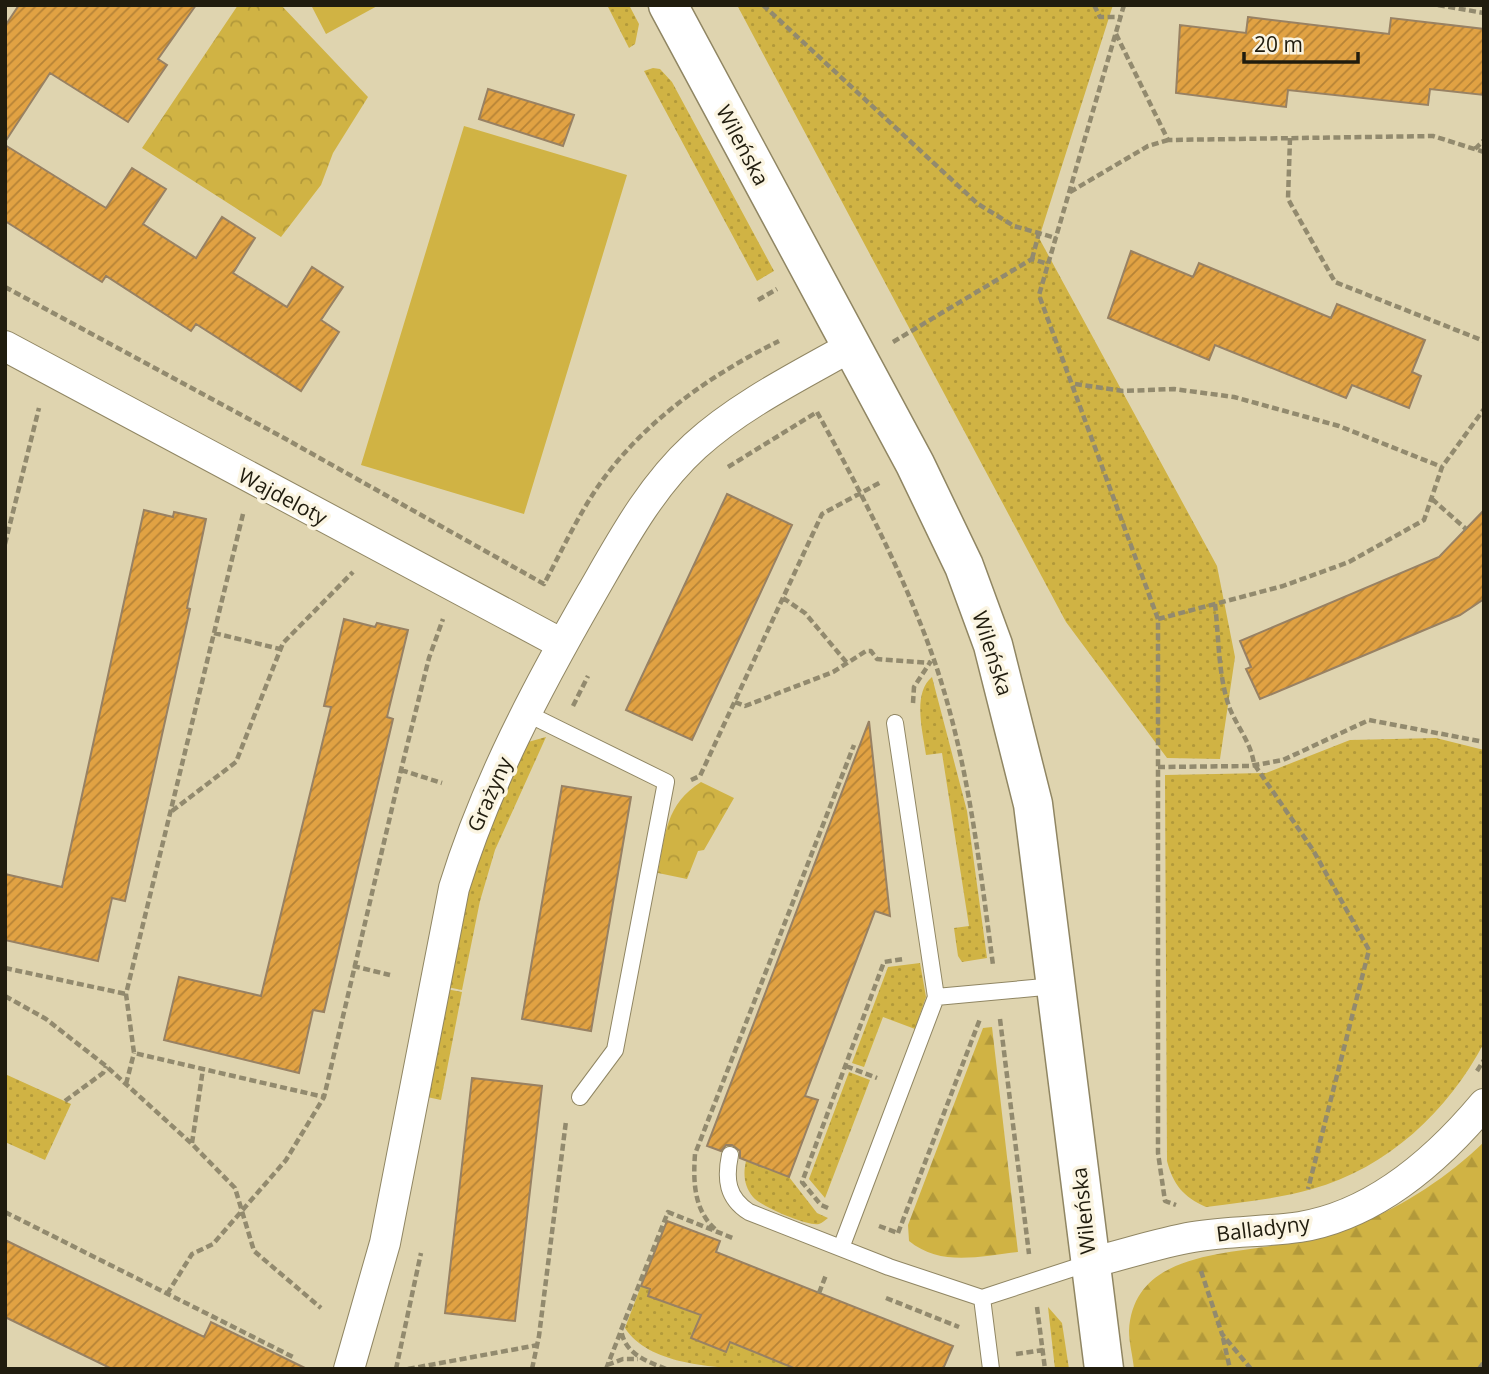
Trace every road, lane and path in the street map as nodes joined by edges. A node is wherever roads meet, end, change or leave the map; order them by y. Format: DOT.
graph roads {
  1 [pos="667,5"];
  2 [pos="763,5"];
  3 [pos="1094,5"];
  4 [pos="1124,5"];
  5 [pos="1438,5"];
  6 [pos="1484,13"];
  7 [pos="1120,17"];
  8 [pos="1116,33"];
  9 [pos="1290,138"];
  10 [pos="1168,140"];
  11 [pos="1484,140"];
  12 [pos="1475,149"];
  13 [pos="1484,152"];
  14 [pos="1069,192"];
  15 [pos="1039,233"];
  16 [pos="1056,238"];
  17 [pos="1032,259"];
  18 [pos="1048,264"];
  19 [pos="781,287"];
  20 [pos="5,288"];
  21 [pos="758,300"];
  22 [pos="779,341"];
  23 [pos="1484,341"];
  24 [pos="893,344"];
  25 [pos="5,346"];
  26 [pos="852,346"];
  27 [pos="1074,384"];
  28 [pos="813,403"];
  29 [pos="40,408"];
  30 [pos="1484,409"];
  31 [pos="817,412"];
  32 [pos="915,464"];
  33 [pos="1442,467"];
  34 [pos="723,470"];
  35 [pos="862,493"];
  36 [pos="1432,499"];
  37 [pos="243,514"];
  38 [pos="1466,529"];
  39 [pos="5,544"];
  40 [pos="353,572"];
  41 [pos="783,598"];
  42 [pos="1215,604"];
  43 [pos="443,619"];
  44 [pos="1158,619"];
  45 [pos="214,633"];
  46 [pos="562,644"];
  47 [pos="281,649"];
  48 [pos="933,657"];
  49 [pos="847,663"];
  50 [pos="930,663"];
  51 [pos="591,670"];
  52 [pos="735,702"];
  53 [pos="913,712"];
  54 [pos="526,713"];
  55 [pos="895,723"];
  56 [pos="559,731"];
  57 [pos="1484,742"];
  58 [pos="854,745"];
  59 [pos="1254,764"];
  60 [pos="1158,767"];
  61 [pos="401,770"];
  62 [pos="666,782"];
  63 [pos="442,783"];
  64 [pos="171,811"];
  65 [pos="930,956"];
  66 [pos="993,961"];
  67 [pos="353,966"];
  68 [pos="5,968"];
  69 [pos="390,975"];
  70 [pos="1056,986"];
  71 [pos="989,992"];
  72 [pos="127,994"];
  73 [pos="5,996"];
  74 [pos="936,997"];
  75 [pos="134,1054"];
  76 [pos="1484,1060"];
  77 [pos="106,1066"];
  78 [pos="846,1066"];
  79 [pos="203,1069"];
  80 [pos="885,1080"];
  81 [pos="126,1084"];
  82 [pos="1478,1093"];
  83 [pos="324,1097"];
  84 [pos="580,1097"];
  85 [pos="65,1101"];
  86 [pos="192,1144"];
  87 [pos="730,1155"];
  88 [pos="1318,1193"];
  89 [pos="1178,1205"];
  90 [pos="242,1211"];
  91 [pos="5,1212"];
  92 [pos="853,1217"];
  93 [pos="423,1244"];
  94 [pos="841,1248"];
  95 [pos="1196,1259"];
  96 [pos="1089,1263"];
  97 [pos="889,1267"];
  98 [pos="827,1275"];
  99 [pos="1033,1283"];
  100 [pos="819,1293"];
  101 [pos="167,1294"];
  102 [pos="877,1295"];
  103 [pos="982,1298"];
  104 [pos="321,1308"];
  105 [pos="621,1330"];
  106 [pos="966,1332"];
  107 [pos="1222,1334"];
  108 [pos="537,1345"];
  109 [pos="293,1357"];
  110 [pos="639,1359"];
  111 [pos="1484,1362"];
  112 [pos="607,1367"];
  113 [pos="349,1369"];
  114 [pos="396,1369"];
  115 [pos="408,1369"];
  116 [pos="532,1369"];
  117 [pos="666,1369"];
  118 [pos="991,1369"];
  119 [pos="1045,1369"];
  120 [pos="1104,1369"];
  121 [pos="1230,1369"];
  122 [pos="1251,1369"];
  123 [pos="1479,1369"];
  1 -- 26 [label="street, Wileńska"];
  2 -- 15 [label="path"];
  3 -- 7 [label="path"];
  4 -- 7 [label="path"];
  5 -- 6 [label="path"];
  7 -- 8 [label="path"];
  8 -- 10 [label="path"];
  8 -- 14 [label="path"];
  9 -- 10 [label="path"];
  9 -- 12 [label="path"];
  9 -- 23 [label="path"];
  10 -- 14 [label="path"];
  11 -- 12 [label="path"];
  12 -- 13 [label="path"];
  14 -- 16 [label="path"];
  15 -- 16 [label="path"];
  15 -- 17 [label="path"];
  16 -- 18 [label="path"];
  17 -- 18 [label="path"];
  17 -- 24 [label="path"];
  18 -- 27 [label="path"];
  19 -- 21 [label="path"];
  20 -- 22 [label="path"];
  25 -- 46 [label="street, Wajdeloty"];
  26 -- 32 [label="street, Wileńska"];
  26 -- 46 [label="street, Grażyny"];
  27 -- 33 [label="path"];
  27 -- 44 [label="path"];
  28 -- 31 [label="path"];
  29 -- 39 [label="path"];
  30 -- 33 [label="path"];
  31 -- 34 [label="path"];
  31 -- 35 [label="path"];
  32 -- 35 [label="path"];
  32 -- 70 [label="street, Wileńska"];
  33 -- 36 [label="path"];
  35 -- 41 [label="path"];
  35 -- 48 [label="path"];
  36 -- 38 [label="path"];
  36 -- 42 [label="path"];
  37 -- 45 [label="path"];
  40 -- 47 [label="path"];
  41 -- 49 [label="path"];
  41 -- 52 [label="path"];
  42 -- 44 [label="path"];
  42 -- 59 [label="path"];
  43 -- 61 [label="path"];
  44 -- 60 [label="path"];
  45 -- 47 [label="path"];
  45 -- 64 [label="path"];
  46 -- 54 [label="street, Grażyny"];
  47 -- 64 [label="path"];
  48 -- 50 [label="path"];
  48 -- 66 [label="path"];
  49 -- 50 [label="path"];
  49 -- 52 [label="path"];
  50 -- 53 [label="path"];
  51 -- 56 [label="path"];
  52 -- 62 [label="path"];
  54 -- 56 [label="lane"];
  54 -- 113 [label="street, Grażyny"];
  55 -- 65 [label="lane"];
  56 -- 62 [label="lane"];
  57 -- 59 [label="path"];
  58 -- 105 [label="path"];
  59 -- 60 [label="path"];
  59 -- 88 [label="path"];
  60 -- 89 [label="path"];
  61 -- 63 [label="path"];
  61 -- 67 [label="path"];
  62 -- 84 [label="lane"];
  64 -- 72 [label="path"];
  65 -- 74 [label="lane"];
  65 -- 78 [label="path"];
  66 -- 71 [label="path"];
  66 -- 71 [label="path"];
  67 -- 69 [label="path"];
  67 -- 83 [label="path"];
  68 -- 72 [label="path"];
  70 -- 71 [label="lane"];
  70 -- 96 [label="street, Wileńska"];
  71 -- 74 [label="lane"];
  71 -- 97 [label="path"];
  71 -- 99 [label="path"];
  72 -- 75 [label="path"];
  73 -- 77 [label="path"];
  74 -- 92 [label="lane"];
  75 -- 79 [label="path"];
  75 -- 81 [label="path"];
  76 -- 82 [label="path"];
  77 -- 81 [label="path"];
  77 -- 85 [label="path"];
  78 -- 80 [label="path"];
  78 -- 92 [label="path"];
  79 -- 83 [label="path"];
  79 -- 86 [label="path"];
  81 -- 86 [label="path"];
  82 -- 96 [label="street, Balladyny"];
  83 -- 90 [label="path"];
  84 -- 108 [label="path"];
  86 -- 90 [label="path"];
  87 -- 94 [label="lane"];
  90 -- 101 [label="path"];
  90 -- 104 [label="path"];
  91 -- 101 [label="path"];
  92 -- 94 [label="lane"];
  93 -- 114 [label="path"];
  94 -- 97 [label="lane"];
  95 -- 107 [label="path"];
  96 -- 99 [label="lane"];
  96 -- 120 [label="street, Wileńska"];
  97 -- 103 [label="lane"];
  98 -- 100 [label="path"];
  99 -- 103 [label="lane"];
  99 -- 119 [label="path"];
  101 -- 109 [label="path"];
  102 -- 106 [label="path"];
  103 -- 118 [label="lane"];
  105 -- 110 [label="path"];
  105 -- 112 [label="path"];
  107 -- 121 [label="path"];
  107 -- 122 [label="path"];
  108 -- 115 [label="path"];
  108 -- 116 [label="path"];
  110 -- 112 [label="path"];
  110 -- 117 [label="path"];
  111 -- 123 [label="path"];
}
